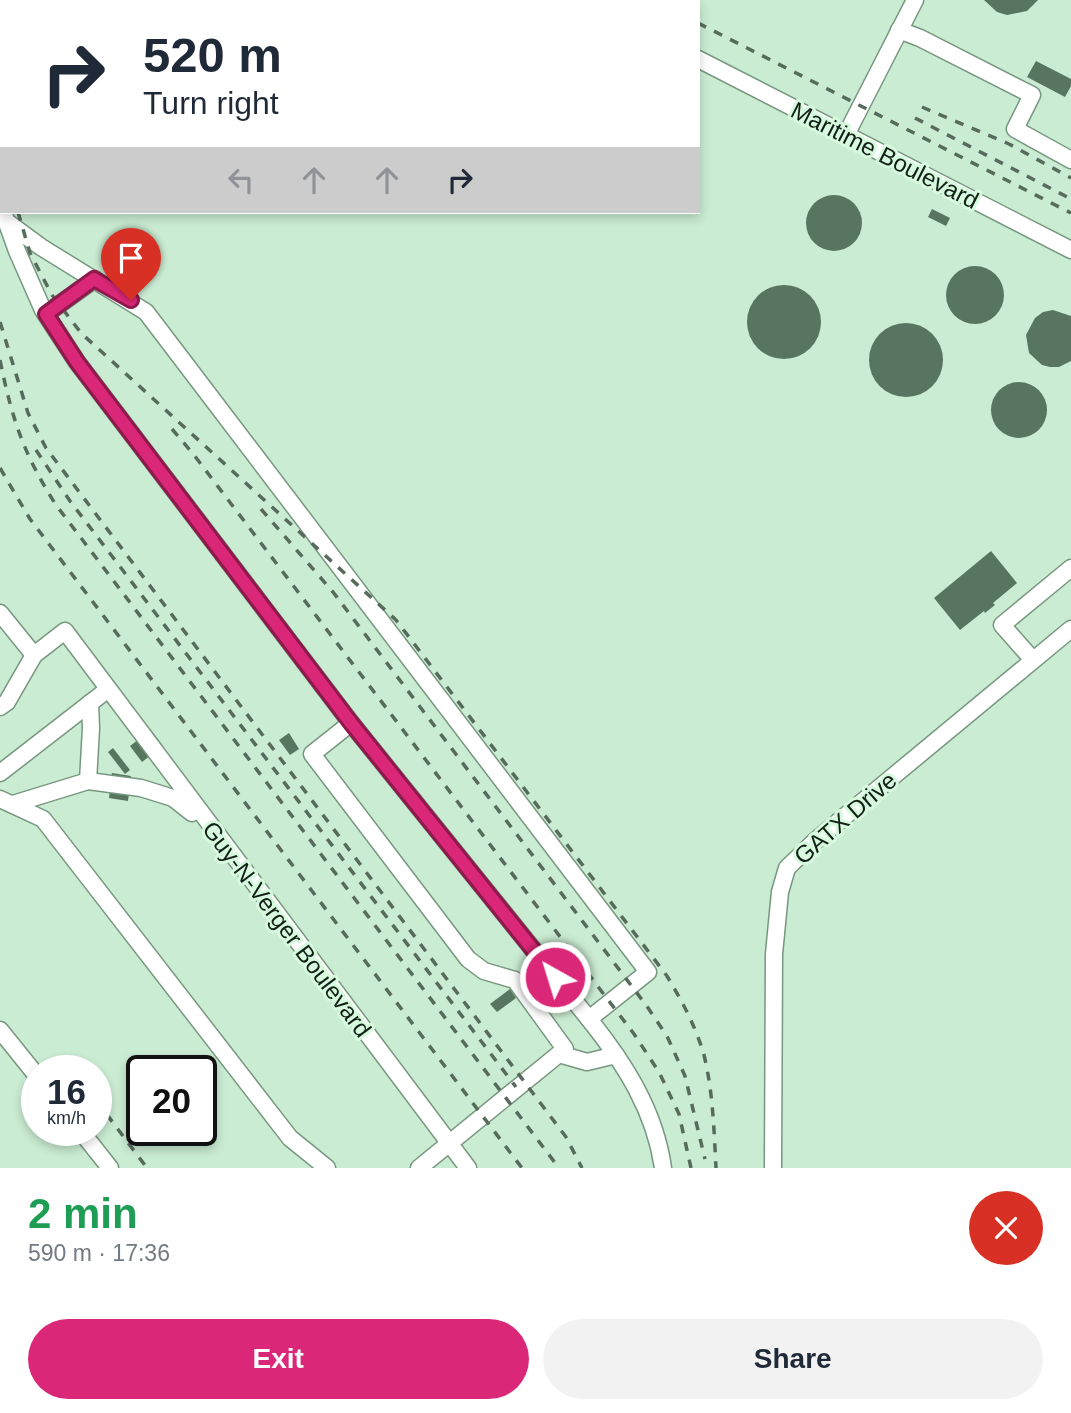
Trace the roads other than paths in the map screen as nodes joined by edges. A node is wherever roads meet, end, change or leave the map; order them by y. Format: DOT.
graph roads {
  1 [pos="915,0"];
  2 [pos="900,30"];
  3 [pos="700,61"];
  4 [pos="846,135"];
  5 [pos="1071,160"];
  6 [pos="4,214"];
  7 [pos="1071,250"];
  8 [pos="94,279"];
  9 [pos="46,314"];
  10 [pos="1071,568"];
  11 [pos="0,612"];
  12 [pos="1071,629"];
  13 [pos="34,655"];
  14 [pos="1033,660"];
  15 [pos="107,690"];
  16 [pos="90,703"];
  17 [pos="0,707"];
  18 [pos="351,723"];
  19 [pos="0,773"];
  20 [pos="88,781"];
  21 [pos="7,801"];
  22 [pos="213,830"];
  23 [pos="589,1019"];
  24 [pos="0,1030"];
  25 [pos="559,1054"];
  26 [pos="615,1055"];
  27 [pos="21,1056"];
  28 [pos="449,1144"];
  29 [pos="93,1146"];
  30 [pos="110,1168"];
  31 [pos="327,1168"];
  32 [pos="419,1168"];
  33 [pos="468,1168"];
  34 [pos="663,1168"];
  35 [pos="773,1168"];
  1 -- 2 [label="street"];
  2 -- 4 [label="street"];
  2 -- 5 [label="street"];
  3 -- 4 [label="street, Maritime Boulevard"];
  4 -- 7 [label="street, Maritime Boulevard"];
  6 -- 8 [label="street"];
  6 -- 9 [label="street"];
  8 -- 9 [label="street"];
  8 -- 23 [label="street"];
  9 -- 18 [label="street"];
  10 -- 14 [label="street"];
  11 -- 13 [label="street"];
  12 -- 14 [label="street, GATX Drive"];
  13 -- 15 [label="street, Guy-N-Verger Boulevard"];
  13 -- 17 [label="street"];
  14 -- 35 [label="street, GATX Drive"];
  15 -- 16 [label="street"];
  15 -- 22 [label="street, Guy-N-Verger Boulevard"];
  16 -- 19 [label="street"];
  16 -- 20 [label="street"];
  18 -- 23 [label="street"];
  18 -- 25 [label="street"];
  20 -- 21 [label="street"];
  20 -- 22 [label="street"];
  21 -- 31 [label="street"];
  22 -- 28 [label="street, Guy-N-Verger Boulevard"];
  23 -- 26 [label="street"];
  24 -- 27 [label="street"];
  25 -- 26 [label="street"];
  25 -- 28 [label="street"];
  26 -- 34 [label="street"];
  28 -- 32 [label="street"];
  28 -- 33 [label="street, Guy-N-Verger Boulevard"];
  29 -- 30 [label="street"];
}
